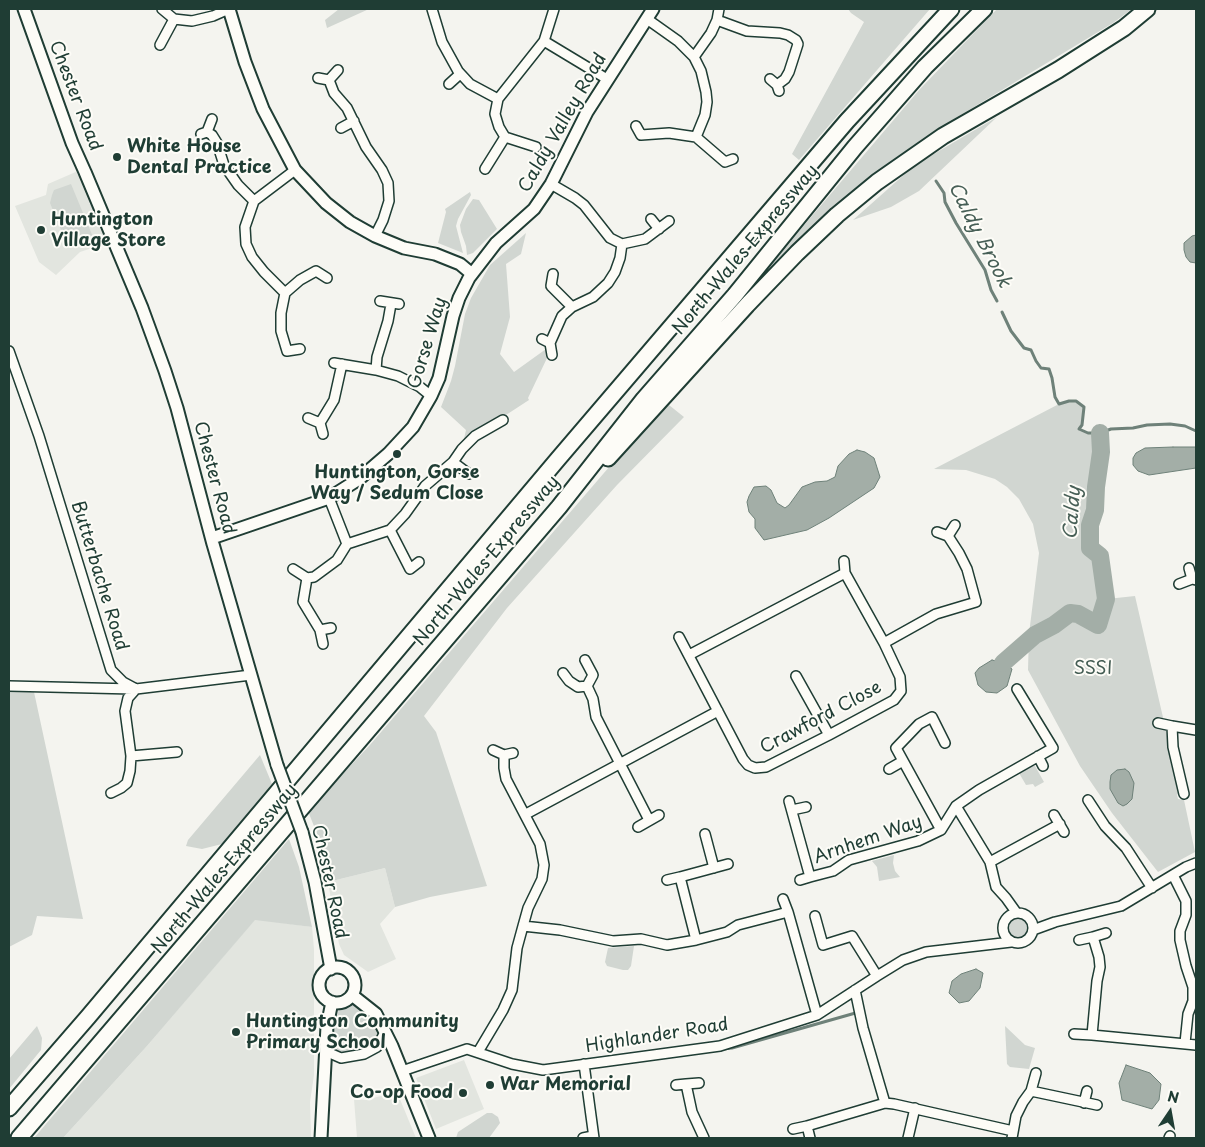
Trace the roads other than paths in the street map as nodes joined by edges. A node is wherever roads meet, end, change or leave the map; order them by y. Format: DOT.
graph roads {
  1 [pos="24,9"];
  2 [pos="162,9"];
  3 [pos="229,9"];
  4 [pos="432,9"];
  5 [pos="552,9"];
  6 [pos="720,9"];
  7 [pos="944,9"];
  8 [pos="951,9"];
  9 [pos="984,9"];
  10 [pos="1147,9"];
  11 [pos="650,14"];
  12 [pos="174,19"];
  13 [pos="717,20"];
  14 [pos="544,41"];
  15 [pos="160,46"];
  16 [pos="694,57"];
  17 [pos="338,70"];
  18 [pos="460,74"];
  19 [pos="318,78"];
  20 [pos="607,79"];
  21 [pos="329,80"];
  22 [pos="449,84"];
  23 [pos="776,85"];
  24 [pos="498,99"];
  25 [pos="212,119"];
  26 [pos="354,121"];
  27 [pos="847,121"];
  28 [pos="341,128"];
  29 [pos="638,134"];
  30 [pos="505,137"];
  31 [pos="696,137"];
  32 [pos="536,147"];
  33 [pos="727,164"];
  34 [pos="485,169"];
  35 [pos="294,170"];
  36 [pos="550,184"];
  37 [pos="254,201"];
  38 [pos="651,219"];
  39 [pos="669,221"];
  40 [pos="659,229"];
  41 [pos="375,236"];
  42 [pos="622,244"];
  43 [pos="472,274"];
  44 [pos="553,274"];
  45 [pos="327,278"];
  46 [pos="285,293"];
  47 [pos="380,301"];
  48 [pos="572,307"];
  49 [pos="300,349"];
  50 [pos="9,351"];
  51 [pos="552,355"];
  52 [pos="376,370"];
  53 [pos="431,396"];
  54 [pos="308,418"];
  55 [pos="503,420"];
  56 [pos="320,423"];
  57 [pos="323,434"];
  58 [pos="453,462"];
  59 [pos="469,474"];
  60 [pos="329,498"];
  61 [pos="559,507"];
  62 [pos="955,525"];
  63 [pos="390,530"];
  64 [pos="937,532"];
  65 [pos="948,536"];
  66 [pos="212,538"];
  67 [pos="347,544"];
  68 [pos="844,561"];
  69 [pos="419,562"];
  70 [pos="1189,568"];
  71 [pos="293,569"];
  72 [pos="844,573"];
  73 [pos="307,578"];
  74 [pos="1194,580"];
  75 [pos="1179,584"];
  76 [pos="331,628"];
  77 [pos="320,630"];
  78 [pos="679,637"];
  79 [pos="884,643"];
  80 [pos="323,644"];
  81 [pos="690,655"];
  82 [pos="586,660"];
  83 [pos="563,673"];
  84 [pos="251,675"];
  85 [pos="796,676"];
  86 [pos="9,686"];
  87 [pos="587,686"];
  88 [pos="136,688"];
  89 [pos="1017,689"];
  90 [pos="718,711"];
  91 [pos="1158,723"];
  92 [pos="1172,726"];
  93 [pos="1196,730"];
  94 [pos="829,735"];
  95 [pos="944,744"];
  96 [pos="493,750"];
  97 [pos="177,752"];
  98 [pos="131,756"];
  99 [pos="1038,756"];
  100 [pos="903,761"];
  101 [pos="620,765"];
  102 [pos="1043,766"];
  103 [pos="889,768"];
  104 [pos="111,793"];
  105 [pos="1184,794"];
  106 [pos="1088,800"];
  107 [pos="956,806"];
  108 [pos="806,807"];
  109 [pos="526,814"];
  110 [pos="1054,814"];
  111 [pos="659,815"];
  112 [pos="649,820"];
  113 [pos="638,827"];
  114 [pos="941,830"];
  115 [pos="705,834"];
  116 [pos="990,862"];
  117 [pos="1196,862"];
  118 [pos="728,864"];
  119 [pos="714,868"];
  120 [pos="1173,875"];
  121 [pos="680,877"];
  122 [pos="810,877"];
  123 [pos="667,880"];
  124 [pos="800,880"];
  125 [pos="1152,888"];
  126 [pos="783,899"];
  127 [pos="1013,911"];
  128 [pos="788,912"];
  129 [pos="815,916"];
  130 [pos="1032,920"];
  131 [pos="1046,924"];
  132 [pos="523,926"];
  133 [pos="1033,930"];
  134 [pos="1106,933"];
  135 [pos="1094,937"];
  136 [pos="1007,938"];
  137 [pos="696,940"];
  138 [pos="1079,940"];
  139 [pos="331,968"];
  140 [pos="877,976"];
  141 [pos="855,990"];
  142 [pos="352,995"];
  143 [pos="332,1002"];
  144 [pos="817,1016"];
  145 [pos="385,1032"];
  146 [pos="1074,1034"];
  147 [pos="1092,1036"];
  148 [pos="1185,1043"];
  149 [pos="1196,1045"];
  150 [pos="326,1050"];
  151 [pos="478,1052"];
  152 [pos="584,1064"];
  153 [pos="402,1071"];
  154 [pos="1036,1073"];
  155 [pos="699,1083"];
  156 [pos="686,1084"];
  157 [pos="676,1085"];
  158 [pos="1031,1091"];
  159 [pos="1087,1091"];
  160 [pos="885,1103"];
  161 [pos="1084,1103"];
  162 [pos="1097,1105"];
  163 [pos="9,1108"];
  164 [pos="915,1108"];
  165 [pos="807,1126"];
  166 [pos="793,1129"];
  167 [pos="1012,1135"];
  168 [pos="594,1137"];
  169 [pos="19,1138"];
  170 [pos="321,1138"];
  171 [pos="429,1138"];
  172 [pos="583,1138"];
  173 [pos="704,1138"];
  174 [pos="810,1138"];
  175 [pos="908,1138"];
  1 -- 66 [label="street, Chester Road"];
  2 -- 12 [label="street"];
  3 -- 12 [label="street"];
  3 -- 35 [label="street"];
  4 -- 18 [label="street"];
  5 -- 14 [label="street"];
  6 -- 13 [label="street"];
  7 -- 27 [label="highway"];
  8 -- 27 [label="highway, North Wales Expressway"];
  9 -- 61 [label="highway, North Wales Expressway"];
  10 -- 61 [label="highway"];
  11 -- 16 [label="street"];
  11 -- 20 [label="street, Caldy Valley Road"];
  12 -- 15 [label="street"];
  13 -- 16 [label="street"];
  13 -- 23 [label="street"];
  14 -- 20 [label="street"];
  14 -- 24 [label="street"];
  16 -- 31 [label="street"];
  17 -- 21 [label="street"];
  18 -- 22 [label="street"];
  18 -- 24 [label="street"];
  19 -- 21 [label="street"];
  20 -- 36 [label="street, Caldy Valley Road"];
  21 -- 26 [label="street"];
  24 -- 30 [label="street"];
  25 -- 37 [label="street"];
  26 -- 28 [label="street"];
  26 -- 41 [label="street"];
  27 -- 163 [label="highway, North Wales Expressway"];
  29 -- 31 [label="street"];
  30 -- 32 [label="street"];
  30 -- 34 [label="street"];
  31 -- 33 [label="street"];
  35 -- 37 [label="street"];
  35 -- 41 [label="street"];
  36 -- 42 [label="street"];
  36 -- 43 [label="street, Caldy Valley Road"];
  37 -- 46 [label="street"];
  38 -- 40 [label="street"];
  39 -- 40 [label="street"];
  40 -- 42 [label="street"];
  41 -- 43 [label="street"];
  42 -- 48 [label="street"];
  43 -- 53 [label="street, Gorse Way"];
  44 -- 48 [label="street"];
  45 -- 46 [label="street"];
  46 -- 49 [label="street"];
  47 -- 52 [label="street"];
  48 -- 51 [label="street"];
  50 -- 88 [label="street, Butterbache Road"];
  52 -- 53 [label="street"];
  52 -- 56 [label="street"];
  53 -- 60 [label="street, Gorse Way"];
  54 -- 56 [label="street"];
  55 -- 58 [label="street"];
  56 -- 57 [label="street"];
  58 -- 59 [label="street"];
  58 -- 63 [label="street"];
  60 -- 66 [label="street, Gorse Way"];
  60 -- 67 [label="street"];
  61 -- 169 [label="highway, North Wales Expressway"];
  62 -- 65 [label="street"];
  63 -- 67 [label="street"];
  63 -- 69 [label="street"];
  64 -- 65 [label="street"];
  65 -- 79 [label="street"];
  66 -- 84 [label="street, Chester Road"];
  67 -- 73 [label="street"];
  68 -- 72 [label="street, Crawford Close"];
  70 -- 74 [label="street"];
  71 -- 73 [label="street"];
  72 -- 79 [label="street, Crawford Close"];
  72 -- 81 [label="street"];
  73 -- 77 [label="street"];
  74 -- 75 [label="street"];
  76 -- 77 [label="street"];
  77 -- 80 [label="street"];
  78 -- 81 [label="street, Crawford Close"];
  79 -- 94 [label="street, Crawford Close"];
  81 -- 90 [label="street, Crawford Close"];
  82 -- 87 [label="street"];
  83 -- 87 [label="street"];
  84 -- 88 [label="street"];
  84 -- 139 [label="street, Chester Road, bridge"];
  85 -- 94 [label="street"];
  86 -- 88 [label="street"];
  87 -- 101 [label="street"];
  88 -- 98 [label="street"];
  89 -- 99 [label="street"];
  90 -- 94 [label="street, Crawford Close"];
  90 -- 101 [label="street"];
  91 -- 92 [label="street"];
  92 -- 93 [label="street"];
  92 -- 105 [label="street"];
  95 -- 100 [label="street"];
  96 -- 109 [label="street"];
  97 -- 98 [label="street"];
  98 -- 104 [label="street"];
  99 -- 102 [label="street"];
  99 -- 107 [label="street"];
  100 -- 103 [label="street"];
  100 -- 114 [label="street"];
  101 -- 109 [label="street"];
  101 -- 112 [label="street"];
  106 -- 125 [label="street"];
  107 -- 114 [label="street, Arnhem Way"];
  107 -- 116 [label="street"];
  108 -- 122 [label="street, Arnhem Way"];
  109 -- 132 [label="street"];
  110 -- 116 [label="street"];
  111 -- 112 [label="street"];
  112 -- 113 [label="street"];
  114 -- 122 [label="street, Arnhem Way"];
  115 -- 119 [label="street"];
  116 -- 127 [label="street"];
  117 -- 120 [label="street"];
  118 -- 119 [label="street"];
  119 -- 121 [label="street"];
  120 -- 125 [label="street"];
  120 -- 148 [label="street"];
  121 -- 123 [label="street"];
  121 -- 137 [label="street"];
  122 -- 124 [label="street, Arnhem Way"];
  125 -- 131 [label="street"];
  126 -- 128 [label="street"];
  127 -- 130 [label="street"];
  127 -- 136 [label="street"];
  128 -- 137 [label="street"];
  128 -- 144 [label="street"];
  129 -- 140 [label="street"];
  130 -- 131 [label="street"];
  130 -- 133 [label="street"];
  131 -- 133 [label="street"];
  132 -- 137 [label="street"];
  132 -- 151 [label="street"];
  133 -- 136 [label="street"];
  134 -- 135 [label="street"];
  135 -- 138 [label="street"];
  135 -- 147 [label="street"];
  136 -- 140 [label="street, Highlander Road"];
  139 -- 142 [label="street"];
  139 -- 143 [label="street"];
  140 -- 141 [label="street, Highlander Road"];
  141 -- 144 [label="street, Highlander Road"];
  141 -- 160 [label="street"];
  142 -- 143 [label="street"];
  142 -- 145 [label="street"];
  143 -- 150 [label="street"];
  144 -- 152 [label="street, Highlander Road"];
  145 -- 150 [label="street"];
  145 -- 153 [label="street"];
  146 -- 147 [label="street"];
  147 -- 148 [label="street"];
  148 -- 149 [label="street"];
  150 -- 170 [label="street"];
  151 -- 152 [label="street, Highlander Road"];
  151 -- 153 [label="street, Highlander Road"];
  152 -- 168 [label="street"];
  153 -- 171 [label="street"];
  154 -- 158 [label="street"];
  155 -- 156 [label="street"];
  156 -- 157 [label="street"];
  156 -- 173 [label="street"];
  158 -- 161 [label="street"];
  158 -- 167 [label="street"];
  159 -- 161 [label="street"];
  160 -- 164 [label="street"];
  160 -- 165 [label="street"];
  161 -- 162 [label="street"];
  164 -- 167 [label="street"];
  164 -- 175 [label="street"];
  165 -- 166 [label="street"];
  165 -- 174 [label="street"];
  168 -- 172 [label="street"];
}
